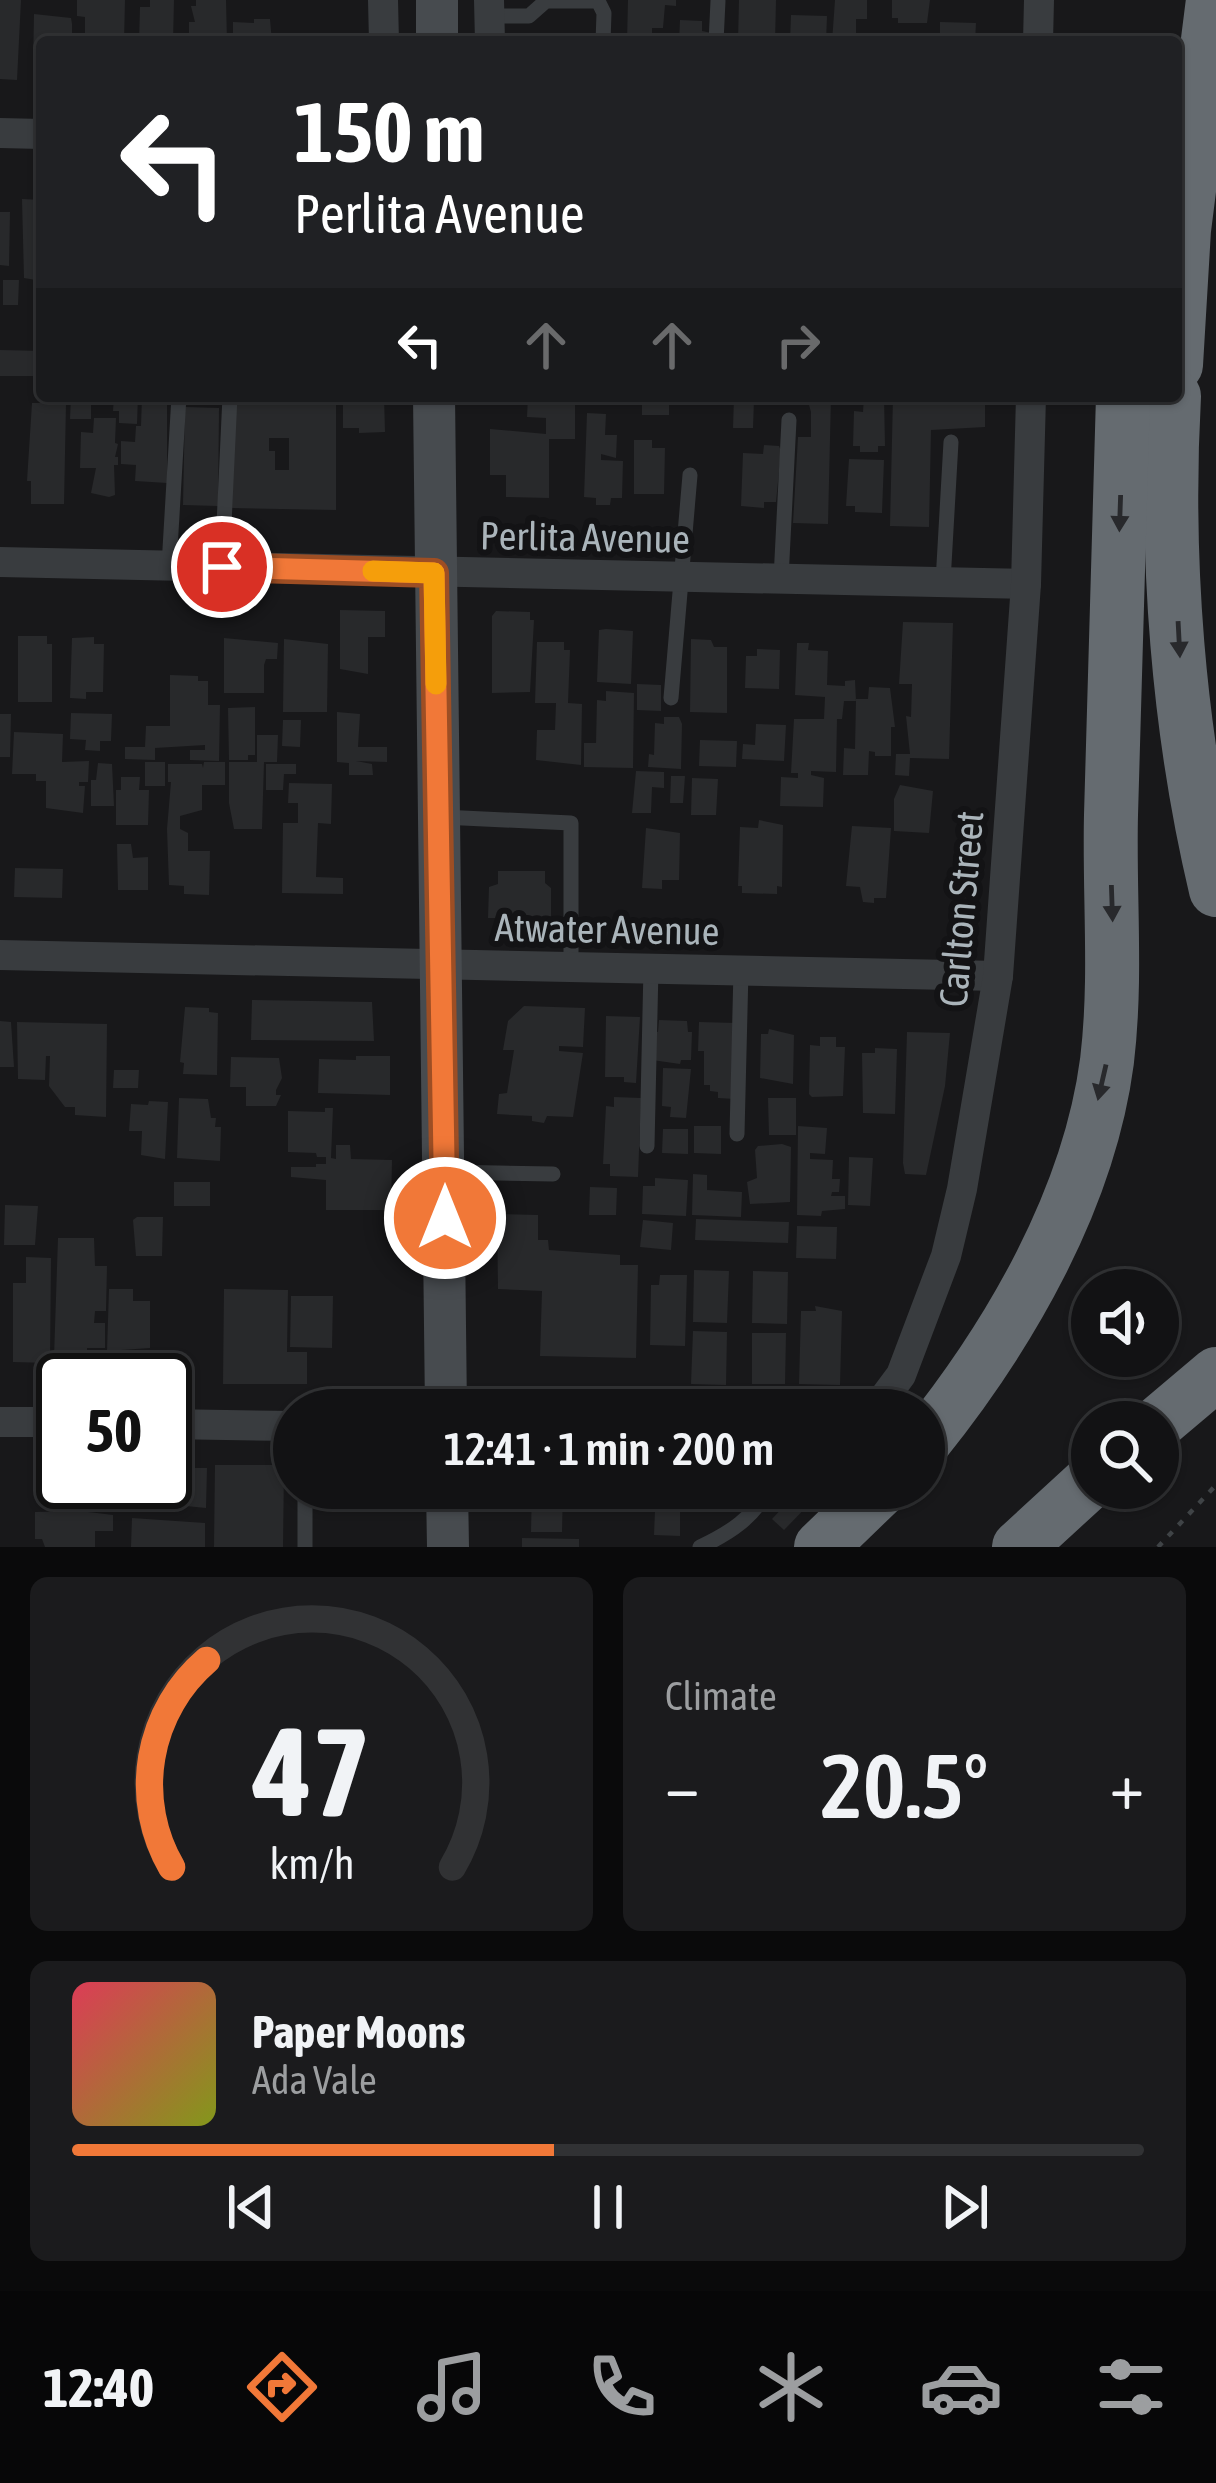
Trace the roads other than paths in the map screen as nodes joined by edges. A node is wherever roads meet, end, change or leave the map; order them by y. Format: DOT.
graph roads {
  1 [pos="437,0"];
  2 [pos="1039,0"];
  3 [pos="1186,0"];
  4 [pos="1213,0"];
  5 [pos="718,2"];
  6 [pos="489,20"];
  7 [pos="436,36"];
  8 [pos="603,36"];
  9 [pos="716,36"];
  10 [pos="1038,36"];
  11 [pos="1170,36"];
  12 [pos="0,133"];
  13 [pos="36,134"];
  14 [pos="1182,264"];
  15 [pos="179,402"];
  16 [pos="230,402"];
  17 [pos="434,402"];
  18 [pos="1030,402"];
  19 [pos="1124,402"];
  20 [pos="1174,402"];
  21 [pos="790,420"];
  22 [pos="951,442"];
  23 [pos="690,476"];
  24 [pos="0,562"];
  25 [pos="170,566"];
  26 [pos="222,567"];
  27 [pos="434,573"];
  28 [pos="683,577"];
  29 [pos="781,579"];
  30 [pos="944,583"];
  31 [pos="1026,584"];
  32 [pos="671,698"];
  33 [pos="439,817"];
  34 [pos="1216,890"];
  35 [pos="0,956"];
  36 [pos="442,965"];
  37 [pos="571,967"];
  38 [pos="651,968"];
  39 [pos="741,970"];
  40 [pos="998,976"];
  41 [pos="736,1134"];
  42 [pos="647,1146"];
  43 [pos="444,1172"];
  44 [pos="554,1174"];
  45 [pos="1216,1374"];
  46 [pos="446,1389"];
  47 [pos="891,1389"];
  48 [pos="1179,1405"];
  49 [pos="945,1416"];
  50 [pos="0,1422"];
  51 [pos="36,1423"];
  52 [pos="192,1424"];
  53 [pos="273,1426"];
  54 [pos="1071,1499"];
  55 [pos="305,1509"];
  56 [pos="447,1509"];
  57 [pos="758,1509"];
  58 [pos="860,1509"];
  59 [pos="304,1547"];
  60 [pos="448,1547"];
  61 [pos="700,1547"];
  62 [pos="820,1547"];
  63 [pos="1019,1547"];
  1 -- 7 [label="main road"];
  2 -- 10 [label="street"];
  3 -- 11 [label="highway"];
  4 -- 14 [label="highway"];
  5 -- 9 [label="lane"];
  6 -- 8 [label="lane"];
  12 -- 13 [label="street"];
  15 -- 25 [label="lane"];
  16 -- 26 [label="lane"];
  17 -- 27 [label="main road"];
  18 -- 31 [label="street, Carlton Street"];
  19 -- 49 [label="highway, one-way"];
  20 -- 34 [label="highway, one-way"];
  21 -- 29 [label="lane"];
  22 -- 30 [label="lane"];
  23 -- 28 [label="lane"];
  24 -- 25 [label="street, Perlita Avenue"];
  25 -- 26 [label="street, Perlita Avenue"];
  26 -- 27 [label="street, Perlita Avenue"];
  27 -- 28 [label="street, Perlita Avenue"];
  27 -- 33 [label="main road"];
  28 -- 29 [label="street, Perlita Avenue"];
  28 -- 32 [label="lane"];
  29 -- 30 [label="street, Perlita Avenue"];
  30 -- 31 [label="street, Perlita Avenue"];
  31 -- 40 [label="street, Carlton Street"];
  33 -- 36 [label="main road"];
  33 -- 37 [label="lane"];
  35 -- 36 [label="street, Atwater Avenue"];
  36 -- 37 [label="street, Atwater Avenue"];
  36 -- 43 [label="main road"];
  37 -- 38 [label="street, Atwater Avenue"];
  38 -- 39 [label="street, Atwater Avenue"];
  38 -- 42 [label="lane"];
  39 -- 40 [label="street, Atwater Avenue"];
  39 -- 41 [label="lane"];
  40 -- 47 [label="street, Carlton Street"];
  43 -- 44 [label="lane"];
  43 -- 46 [label="main road"];
  45 -- 48 [label="highway"];
  50 -- 51 [label="street"];
  52 -- 53 [label="street"];
  54 -- 63 [label="highway"];
  55 -- 59 [label="lane"];
  56 -- 60 [label="main road"];
  57 -- 61 [label="lane"];
  58 -- 62 [label="highway"];
}
